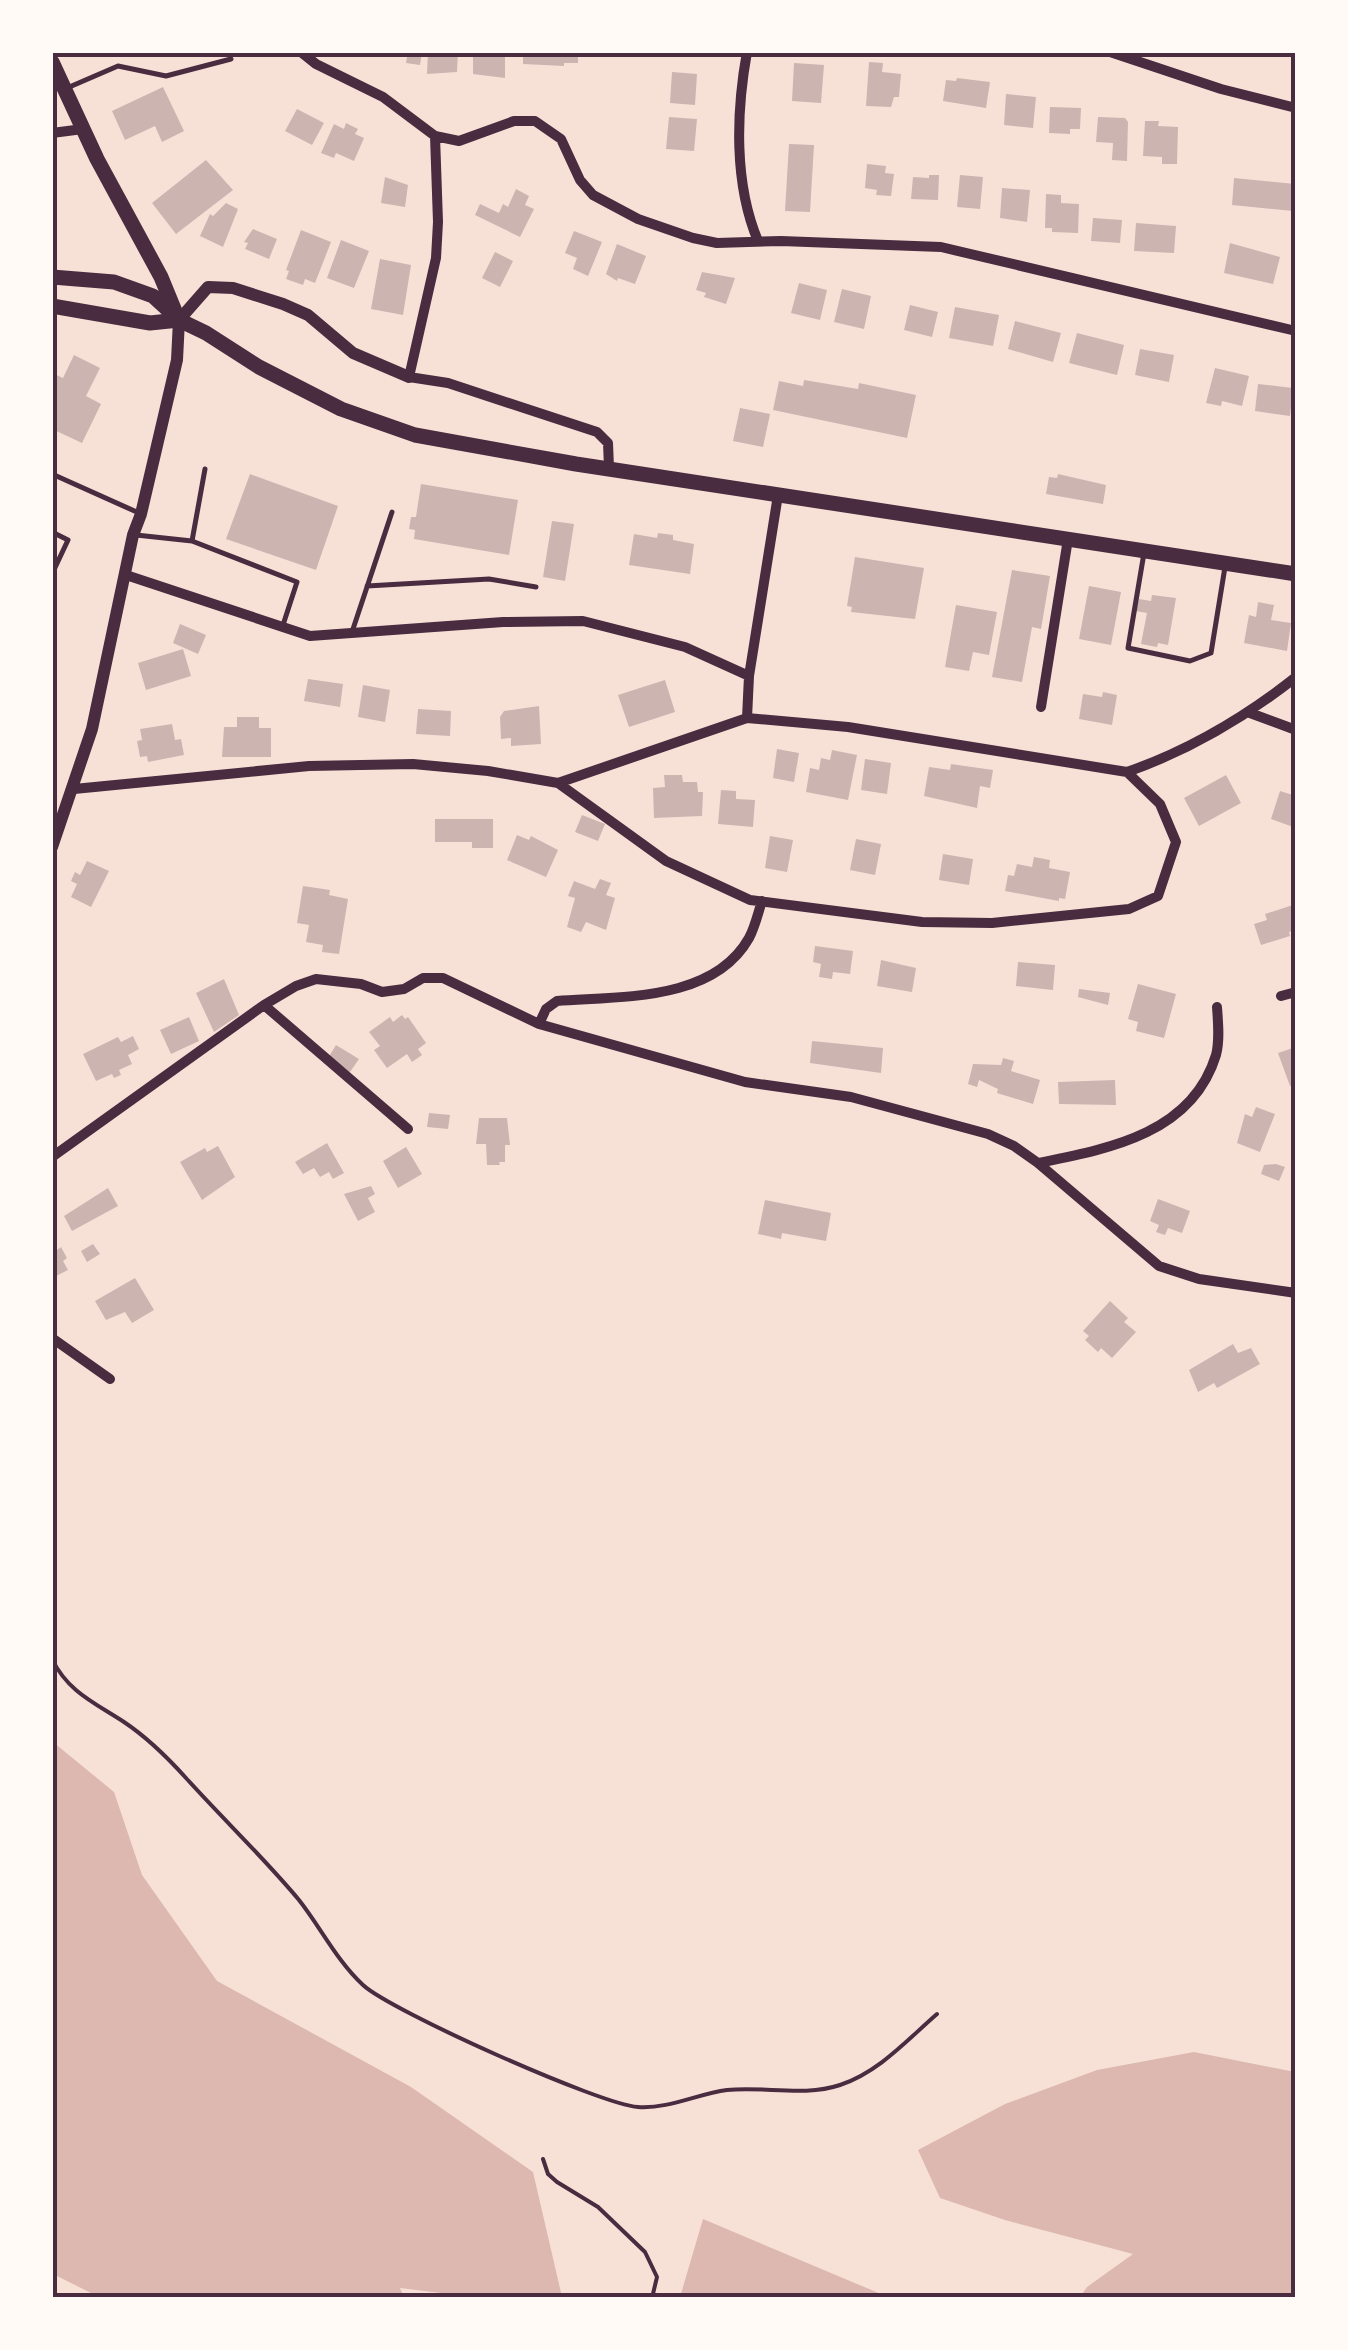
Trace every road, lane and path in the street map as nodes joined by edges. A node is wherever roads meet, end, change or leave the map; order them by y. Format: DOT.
graph roads {
  1 [pos="302,52"];
  2 [pos="747,52"];
  3 [pos="1110,52"];
  4 [pos="231,59"];
  5 [pos="52,62"];
  6 [pos="64,89"];
  7 [pos="1296,108"];
  8 [pos="83,129"];
  9 [pos="52,133"];
  10 [pos="435,136"];
  11 [pos="758,241"];
  12 [pos="52,278"];
  13 [pos="52,306"];
  14 [pos="179,320"];
  15 [pos="1296,331"];
  16 [pos="409,376"];
  17 [pos="608,468"];
  18 [pos="205,470"];
  19 [pos="52,474"];
  20 [pos="778,494"];
  21 [pos="392,512"];
  22 [pos="141,514"];
  23 [pos="52,532"];
  24 [pos="133,535"];
  25 [pos="1068,539"];
  26 [pos="192,541"];
  27 [pos="1144,550"];
  28 [pos="1226,563"];
  29 [pos="52,574"];
  30 [pos="1296,574"];
  31 [pos="126,575"];
  32 [pos="368,586"];
  33 [pos="536,587"];
  34 [pos="282,628"];
  35 [pos="351,635"];
  36 [pos="749,676"];
  37 [pos="1296,677"];
  38 [pos="1041,708"];
  39 [pos="1250,714"];
  40 [pos="748,718"];
  41 [pos="1296,730"];
  42 [pos="1127,772"];
  43 [pos="558,783"];
  44 [pos="74,789"];
  45 [pos="52,847"];
  46 [pos="762,901"];
  47 [pos="1296,992"];
  48 [pos="1282,996"];
  49 [pos="264,1005"];
  50 [pos="1218,1008"];
  51 [pos="539,1024"];
  52 [pos="408,1129"];
  53 [pos="52,1157"];
  54 [pos="1038,1163"];
  55 [pos="1296,1293"];
  56 [pos="52,1338"];
  57 [pos="110,1378"];
  58 [pos="52,1659"];
  59 [pos="937,2014"];
  60 [pos="543,2159"];
  61 [pos="652,2298"];
  1 -- 10 [label="street"];
  2 -- 11 [label="street"];
  3 -- 7 [label="street"];
  4 -- 6 [label="lane"];
  5 -- 6 [label="main road"];
  6 -- 8 [label="main road"];
  8 -- 9 [label="street"];
  8 -- 14 [label="main road"];
  10 -- 11 [label="street"];
  10 -- 16 [label="street"];
  11 -- 15 [label="street"];
  12 -- 14 [label="main road"];
  13 -- 14 [label="main road"];
  14 -- 16 [label="street"];
  14 -- 17 [label="main road"];
  14 -- 22 [label="street"];
  16 -- 17 [label="street"];
  17 -- 20 [label="main road"];
  18 -- 26 [label="lane"];
  19 -- 22 [label="lane"];
  20 -- 25 [label="main road"];
  20 -- 36 [label="street"];
  21 -- 32 [label="lane"];
  22 -- 24 [label="street"];
  23 -- 29 [label="lane"];
  24 -- 26 [label="lane"];
  24 -- 31 [label="street"];
  25 -- 27 [label="main road"];
  25 -- 38 [label="street"];
  26 -- 34 [label="lane"];
  27 -- 28 [label="main road"];
  27 -- 28 [label="lane"];
  28 -- 30 [label="main road"];
  31 -- 34 [label="street"];
  31 -- 44 [label="street"];
  32 -- 33 [label="lane"];
  32 -- 35 [label="lane"];
  34 -- 35 [label="street"];
  35 -- 36 [label="street"];
  36 -- 40 [label="street"];
  37 -- 39 [label="street"];
  39 -- 41 [label="street"];
  39 -- 42 [label="street"];
  40 -- 42 [label="street"];
  40 -- 43 [label="street"];
  42 -- 46 [label="street"];
  43 -- 44 [label="street"];
  43 -- 46 [label="street"];
  44 -- 45 [label="street"];
  46 -- 51 [label="street"];
  47 -- 48 [label="street"];
  49 -- 51 [label="street"];
  49 -- 52 [label="street"];
  49 -- 53 [label="street"];
  50 -- 54 [label="street"];
  51 -- 54 [label="street"];
  54 -- 55 [label="street"];
  56 -- 57 [label="street"];
  58 -- 59 [label="path"];
  60 -- 61 [label="path"];
}
